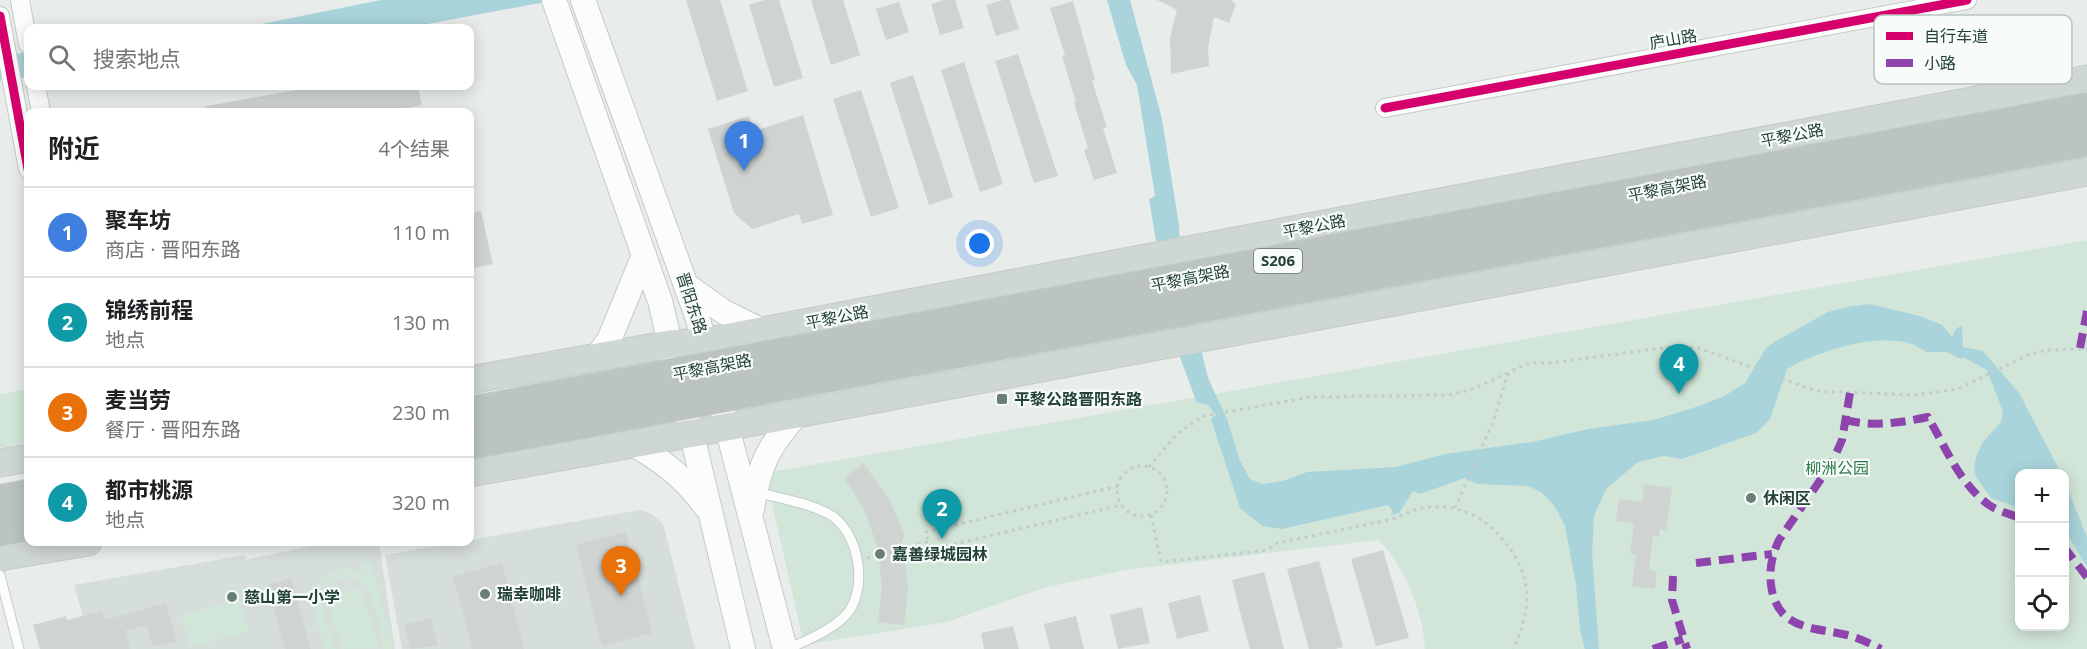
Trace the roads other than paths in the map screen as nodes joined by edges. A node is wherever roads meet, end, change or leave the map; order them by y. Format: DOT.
graph roads {
  1 [pos="20,0"];
  2 [pos="1968,0"];
  3 [pos="585,5"];
  4 [pos="557,9"];
  5 [pos="1887,15"];
  6 [pos="0,16"];
  7 [pos="1874,17"];
  8 [pos="25,24"];
  9 [pos="2087,79"];
  10 [pos="2072,82"];
  11 [pos="2061,84"];
  12 [pos="1385,108"];
  13 [pos="2087,109"];
  14 [pos="2087,140"];
  15 [pos="24,147"];
  16 [pos="2087,172"];
  17 [pos="644,255"];
  18 [pos="686,285"];
  19 [pos="763,331"];
  20 [pos="704,342"];
  21 [pos="670,344"];
  22 [pos="596,358"];
  23 [pos="474,379"];
  24 [pos="474,412"];
  25 [pos="797,414"];
  26 [pos="727,428"];
  27 [pos="692,432"];
  28 [pos="474,442"];
  29 [pos="631,444"];
  30 [pos="24,459"];
  31 [pos="0,463"];
  32 [pos="474,472"];
  33 [pos="755,491"];
  34 [pos="24,497"];
  35 [pos="0,501"];
  36 [pos="711,514"];
  37 [pos="750,517"];
  38 [pos="24,526"];
  39 [pos="0,530"];
  40 [pos="65,546"];
  41 [pos="0,557"];
  42 [pos="0,575"];
  43 [pos="19,649"];
  44 [pos="743,649"];
  45 [pos="786,649"];
  1 -- 8 [label="street"];
  2 -- 5 [label="street, 庐山路"];
  3 -- 18 [label="main road, 晋阳东路"];
  4 -- 17 [label="main road, 晋阳东路"];
  6 -- 15 [label="street"];
  7 -- 12 [label="street, 庐山路"];
  9 -- 10 [label="main road, 平黎公路"];
  11 -- 19 [label="main road, 平黎公路"];
  13 -- 24 [label="highway, 平黎高架路 / S206, bridge"];
  14 -- 28 [label="highway, 平黎高架路 / S206, bridge"];
  16 -- 25 [label="main road"];
  17 -- 21 [label="main road, 晋阳东路"];
  17 -- 22 [label="main road"];
  18 -- 19 [label="main road"];
  18 -- 20 [label="main road, 晋阳东路"];
  19 -- 20 [label="main road, 平黎公路"];
  20 -- 21 [label="main road, 平黎公路"];
  20 -- 26 [label="main road, 晋阳东路"];
  21 -- 22 [label="main road, 平黎公路"];
  21 -- 27 [label="main road, 晋阳东路"];
  22 -- 23 [label="main road, 平黎公路"];
  25 -- 26 [label="main road"];
  25 -- 33 [label="main road"];
  26 -- 27 [label="main road"];
  26 -- 37 [label="main road, 晋阳东路"];
  27 -- 29 [label="main road"];
  27 -- 36 [label="main road, 晋阳东路"];
  29 -- 32 [label="main road"];
  29 -- 36 [label="main road"];
  30 -- 31 [label="main road"];
  33 -- 37 [label="main road"];
  33 -- 45 [label="lane"];
  34 -- 35 [label="highway"];
  36 -- 44 [label="main road, 晋阳东路"];
  37 -- 45 [label="main road, 晋阳东路"];
  38 -- 39 [label="highway"];
  40 -- 41 [label="main road"];
  42 -- 43 [label="lane"];
}
